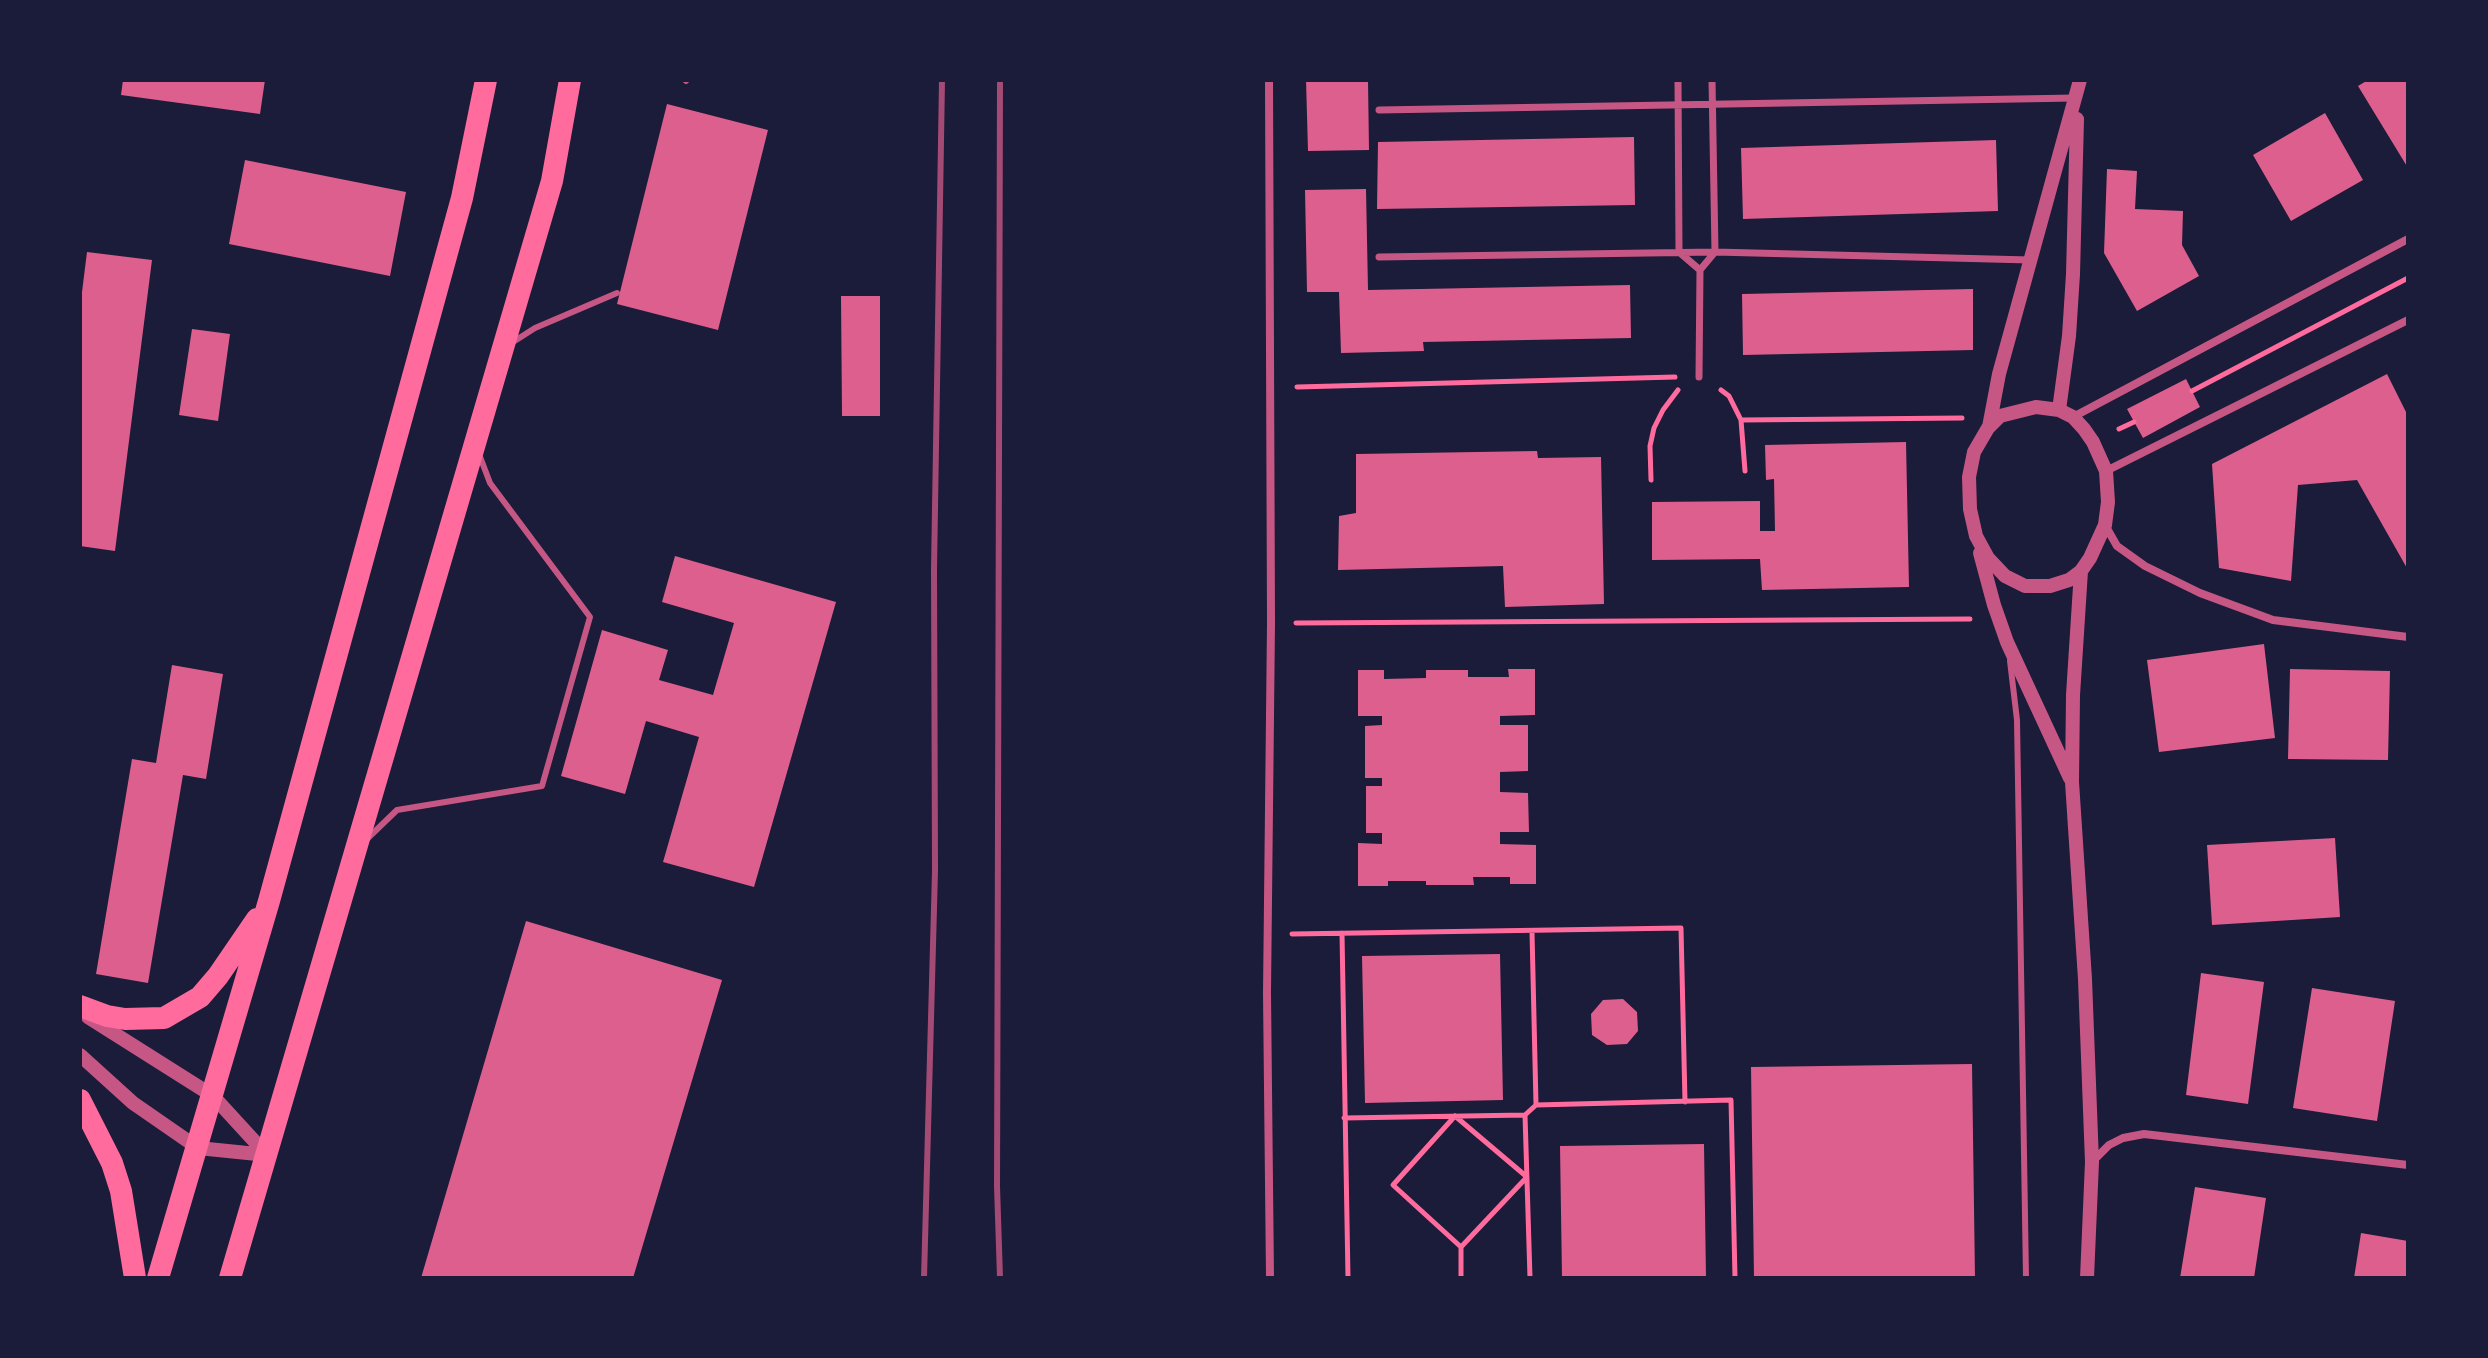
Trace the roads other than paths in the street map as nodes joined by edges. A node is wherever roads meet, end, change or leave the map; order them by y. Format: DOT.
graph roads {
  1 [pos="486,80"];
  2 [pos="570,80"];
  3 [pos="1269,80"];
  4 [pos="1678,80"];
  5 [pos="1712,80"];
  6 [pos="2080,80"];
  7 [pos="2078,98"];
  8 [pos="1678,104"];
  9 [pos="1713,104"];
  10 [pos="1379,110"];
  11 [pos="2408,239"];
  12 [pos="1679,252"];
  13 [pos="1715,252"];
  14 [pos="1379,257"];
  15 [pos="2030,260"];
  16 [pos="1700,270"];
  17 [pos="617,293"];
  18 [pos="2408,320"];
  19 [pos="503,349"];
  20 [pos="1699,377"];
  21 [pos="2066,414"];
  22 [pos="1990,423"];
  23 [pos="475,444"];
  24 [pos="2106,471"];
  25 [pos="2105,525"];
  26 [pos="1976,536"];
  27 [pos="2081,571"];
  28 [pos="2408,637"];
  29 [pos="2007,642"];
  30 [pos="2072,782"];
  31 [pos="356,849"];
  32 [pos="269,901"];
  33 [pos="80,1009"];
  34 [pos="80,1055"];
  35 [pos="213,1096"];
  36 [pos="80,1100"];
  37 [pos="198,1148"];
  38 [pos="267,1155"];
  39 [pos="2092,1162"];
  40 [pos="2408,1165"];
  41 [pos="135,1278"];
  42 [pos="158,1278"];
  43 [pos="230,1278"];
  44 [pos="1270,1278"];
  45 [pos="2026,1278"];
  46 [pos="2087,1278"];
  1 -- 32 [label="highway"];
  2 -- 19 [label="highway"];
  3 -- 44 [label="street"];
  4 -- 8 [label="street"];
  5 -- 9 [label="street"];
  6 -- 7 [label="street"];
  7 -- 9 [label="street"];
  7 -- 15 [label="street"];
  7 -- 21 [label="street"];
  8 -- 9 [label="street"];
  8 -- 10 [label="street"];
  8 -- 12 [label="street"];
  9 -- 13 [label="street"];
  11 -- 21 [label="street"];
  12 -- 13 [label="street"];
  12 -- 14 [label="street"];
  12 -- 16 [label="street"];
  13 -- 15 [label="street"];
  13 -- 16 [label="street"];
  15 -- 22 [label="street"];
  16 -- 20 [label="street"];
  17 -- 19 [label="lane"];
  18 -- 24 [label="street"];
  19 -- 23 [label="highway"];
  21 -- 22 [label="street"];
  21 -- 24 [label="street"];
  22 -- 26 [label="street"];
  23 -- 31 [label="highway"];
  23 -- 31 [label="lane"];
  24 -- 25 [label="street"];
  25 -- 27 [label="street"];
  25 -- 28 [label="street"];
  26 -- 27 [label="street"];
  26 -- 29 [label="street"];
  27 -- 30 [label="street"];
  29 -- 30 [label="street"];
  29 -- 45 [label="lane"];
  30 -- 39 [label="street"];
  31 -- 38 [label="highway"];
  32 -- 33 [label="highway"];
  32 -- 35 [label="highway"];
  33 -- 35 [label="street"];
  34 -- 37 [label="street"];
  35 -- 37 [label="highway"];
  35 -- 38 [label="street"];
  36 -- 41 [label="highway"];
  37 -- 38 [label="street"];
  37 -- 42 [label="highway"];
  38 -- 43 [label="highway"];
  39 -- 40 [label="street"];
  39 -- 46 [label="street"];
}
